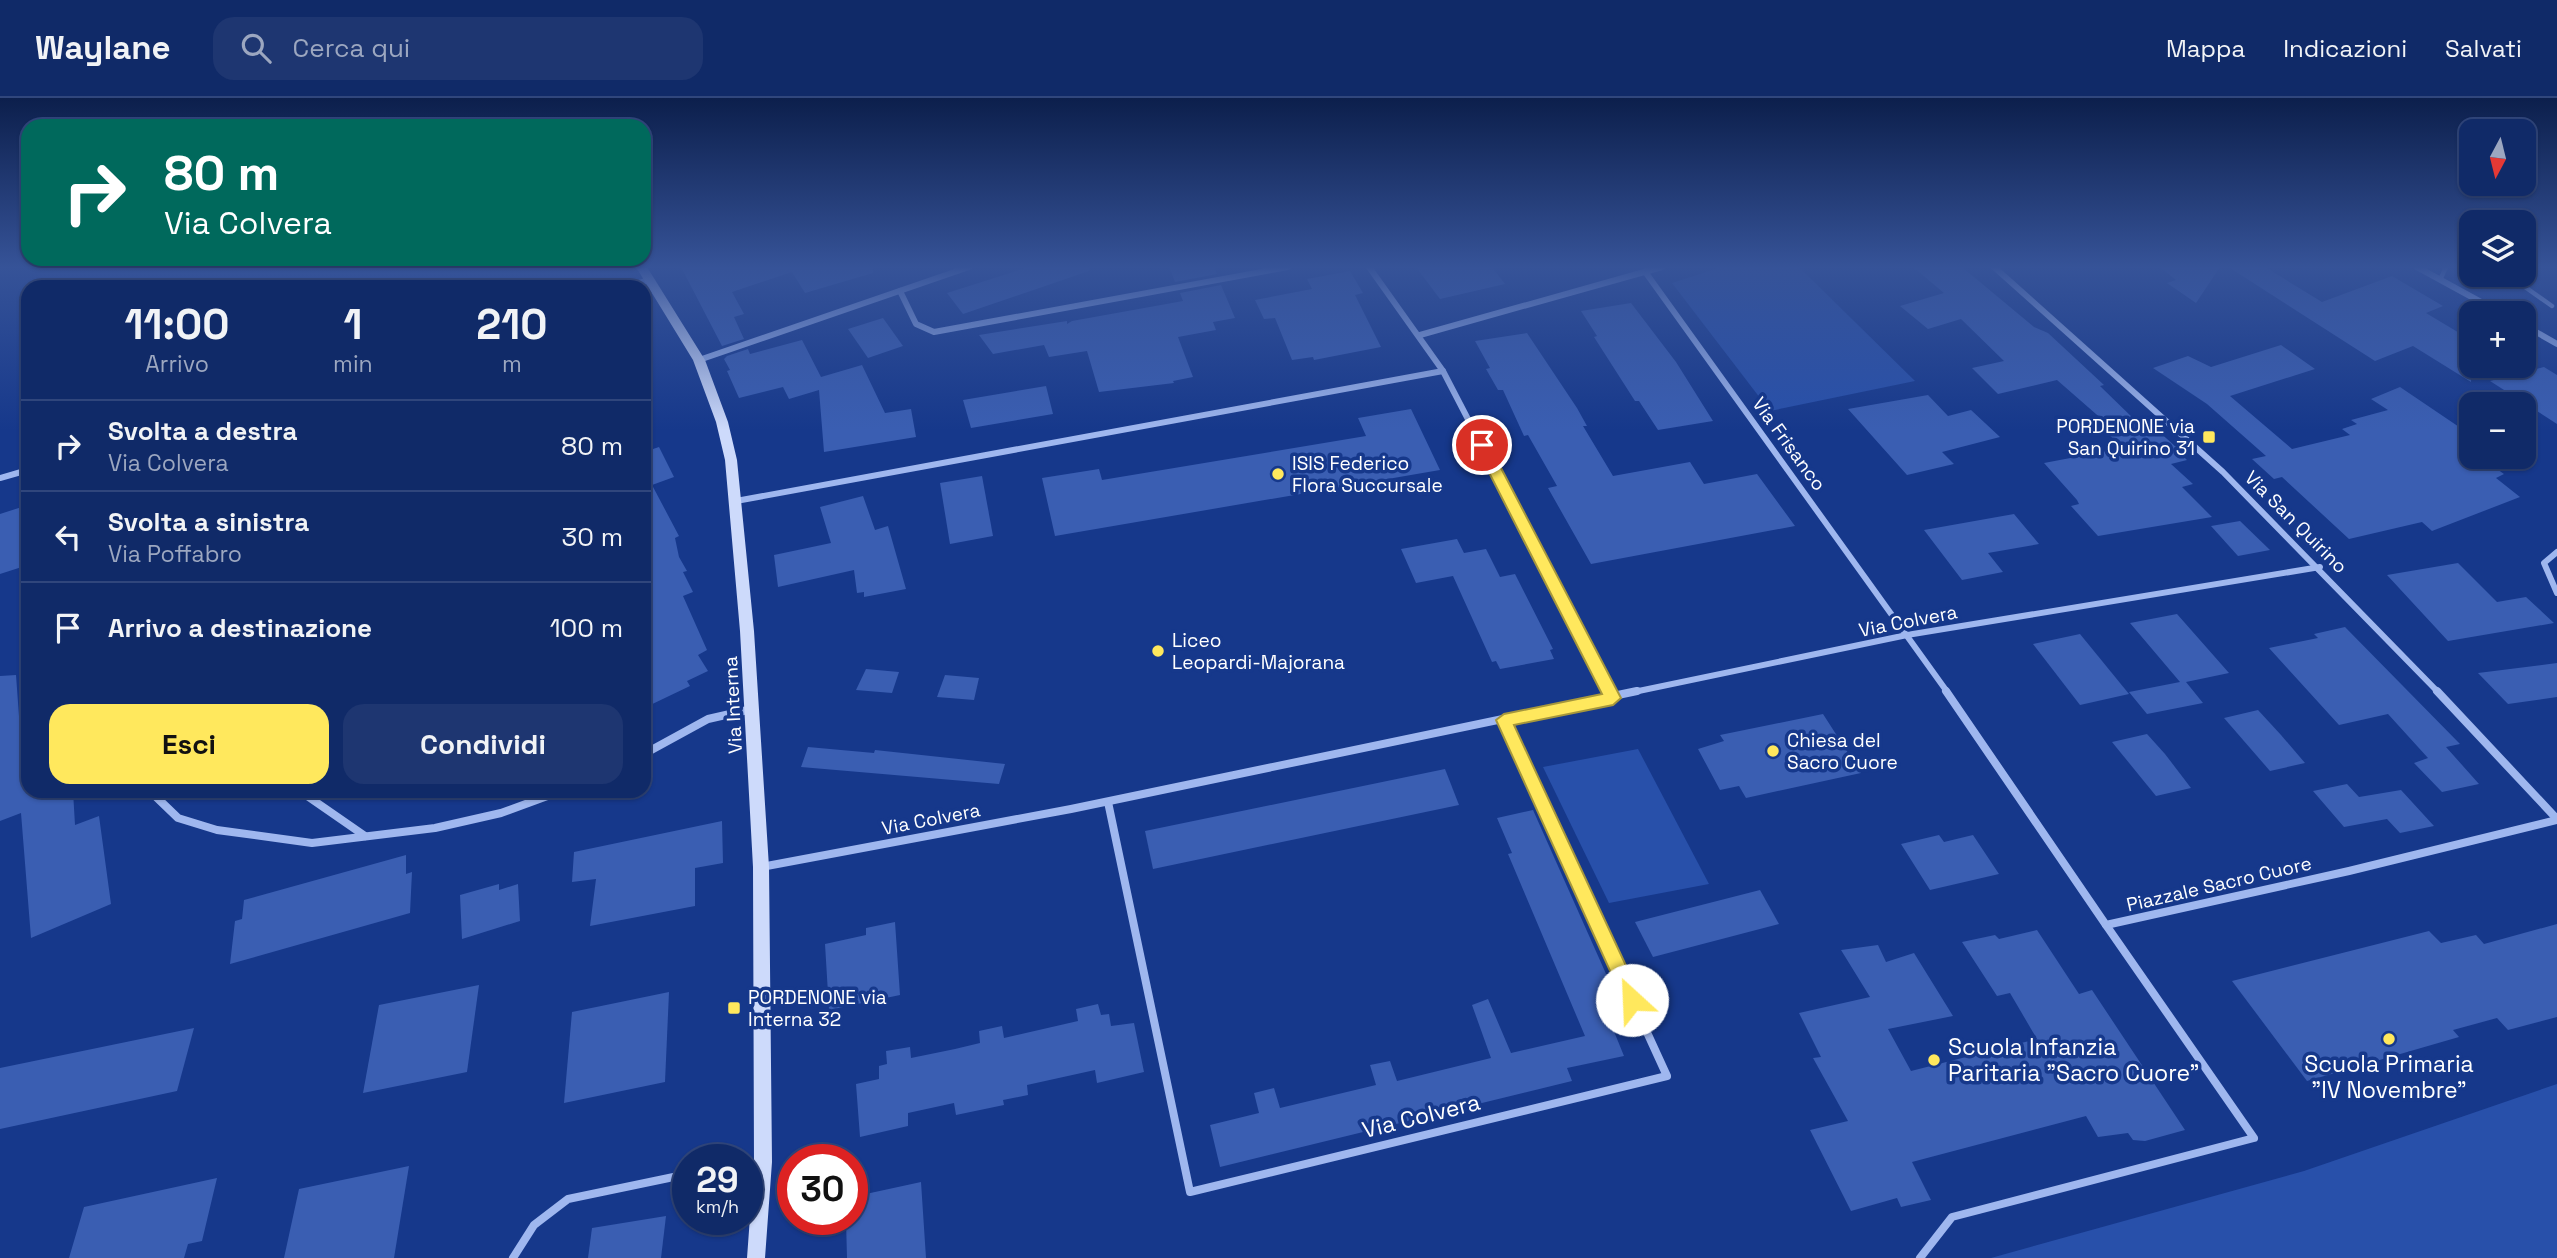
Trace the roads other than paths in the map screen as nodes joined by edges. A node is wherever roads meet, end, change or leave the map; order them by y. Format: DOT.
graph roads {
  1 [pos="675,321"];
  2 [pos="812,321"];
  3 [pos="915,321"];
  4 [pos="993,321"];
  5 [pos="1409,321"];
  6 [pos="1470,321"];
  7 [pos="1681,321"];
  8 [pos="2057,321"];
  9 [pos="2536,332"];
  10 [pos="1420,335"];
  11 [pos="2557,344"];
  12 [pos="699,360"];
  13 [pos="1443,371"];
  14 [pos="21,472"];
  15 [pos="0,478"];
  16 [pos="736,501"];
  17 [pos="2557,552"];
  18 [pos="2320,567"];
  19 [pos="2557,593"];
  20 [pos="1907,635"];
  21 [pos="1613,698"];
  22 [pos="752,709"];
  23 [pos="1504,720"];
  24 [pos="651,750"];
  25 [pos="157,798"];
  26 [pos="310,798"];
  27 [pos="542,798"];
  28 [pos="1108,802"];
  29 [pos="2557,819"];
  30 [pos="365,836"];
  31 [pos="761,867"];
  32 [pos="2106,925"];
  33 [pos="672,1177"];
  34 [pos="513,1258"];
  35 [pos="757,1258"];
  36 [pos="1920,1258"];
  1 -- 12 [label="street, Via Interna"];
  2 -- 12 [label="street"];
  3 -- 4 [label="street"];
  5 -- 10 [label="street"];
  6 -- 10 [label="street"];
  7 -- 20 [label="street, Via Frisanco"];
  8 -- 18 [label="street, Via San Quirino"];
  9 -- 11 [label="street"];
  10 -- 13 [label="street"];
  12 -- 16 [label="street, Via Interna"];
  13 -- 16 [label="street"];
  13 -- 21 [label="street"];
  14 -- 15 [label="street"];
  16 -- 22 [label="street, Via Interna"];
  17 -- 19 [label="street"];
  18 -- 20 [label="street, Via Colvera"];
  18 -- 29 [label="street, Via San Quirino"];
  20 -- 21 [label="street, Via Colvera"];
  20 -- 32 [label="street, Piazzale Sacro Cuore"];
  21 -- 23 [label="street, Via Colvera"];
  22 -- 24 [label="street"];
  22 -- 31 [label="street, Via Interna"];
  23 -- 28 [label="street, Via Colvera"];
  23 -- 28 [label="street, Via Colvera"];
  25 -- 30 [label="street"];
  26 -- 30 [label="street"];
  27 -- 30 [label="street"];
  28 -- 31 [label="street, Via Colvera"];
  29 -- 32 [label="street, Piazzale Sacro Cuore"];
  31 -- 35 [label="street, Via Interna"];
  32 -- 36 [label="street"];
  33 -- 34 [label="street"];
}
